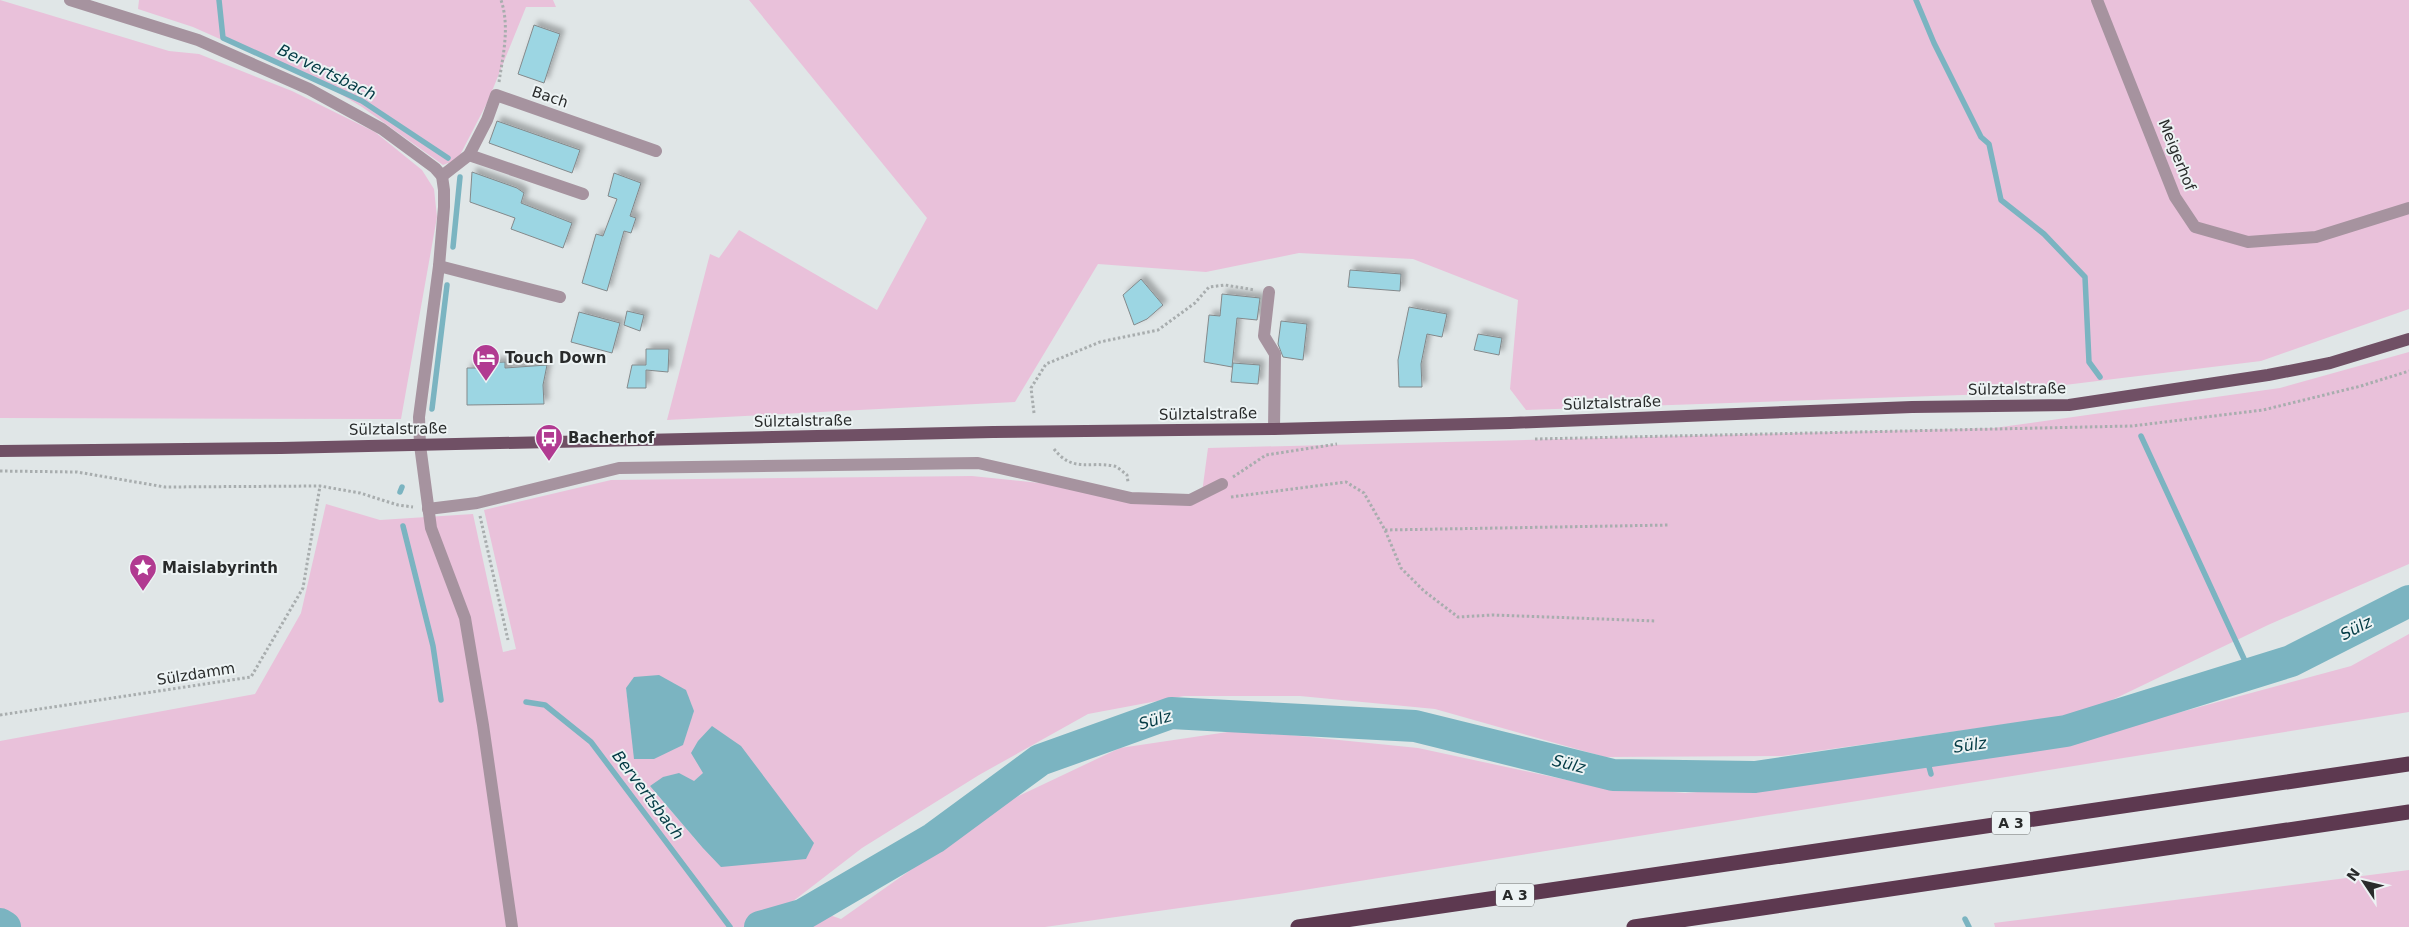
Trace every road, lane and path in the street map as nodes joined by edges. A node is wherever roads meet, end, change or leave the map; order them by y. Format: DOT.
graph roads {
  1 [pos="70,0"];
  2 [pos="501,0"];
  3 [pos="2097,0"];
  4 [pos="496,95"];
  5 [pos="656,151"];
  6 [pos="469,155"];
  7 [pos="442,176"];
  8 [pos="583,194"];
  9 [pos="2409,208"];
  10 [pos="439,266"];
  11 [pos="1269,292"];
  12 [pos="560,297"];
  13 [pos="2409,340"];
  14 [pos="2409,371"];
  15 [pos="1034,413"];
  16 [pos="1274,429"];
  17 [pos="1529,439"];
  18 [pos="1344,443"];
  19 [pos="420,445"];
  20 [pos="1054,449"];
  21 [pos="0,451"];
  22 [pos="0,471"];
  23 [pos="1222,484"];
  24 [pos="320,486"];
  25 [pos="1228,497"];
  26 [pos="1132,498"];
  27 [pos="477,503"];
  28 [pos="428,509"];
  29 [pos="1670,525"];
  30 [pos="1386,530"];
  31 [pos="1656,621"];
  32 [pos="508,640"];
  33 [pos="0,715"];
  34 [pos="2409,764"];
  35 [pos="2409,812"];
  36 [pos="512,927"];
  37 [pos="1298,927"];
  38 [pos="1634,927"];
  1 -- 7 [label="street"];
  2 -- 4 [label="path"];
  3 -- 9 [label="street, Meigerhof"];
  4 -- 5 [label="street, Bach"];
  4 -- 6 [label="street"];
  6 -- 7 [label="street"];
  6 -- 8 [label="street"];
  7 -- 10 [label="street"];
  10 -- 12 [label="street"];
  10 -- 19 [label="street"];
  11 -- 15 [label="path"];
  11 -- 16 [label="street"];
  13 -- 16 [label="main road, Sülztalstraße"];
  14 -- 17 [label="path"];
  16 -- 19 [label="main road, Sülztalstraße"];
  18 -- 23 [label="path"];
  19 -- 21 [label="main road, Sülztalstraße"];
  19 -- 28 [label="street"];
  20 -- 26 [label="path"];
  22 -- 24 [label="path"];
  23 -- 26 [label="street"];
  24 -- 28 [label="path"];
  24 -- 33 [label="path, Sülzdamm"];
  25 -- 30 [label="path"];
  26 -- 27 [label="street"];
  27 -- 28 [label="street"];
  27 -- 32 [label="path"];
  28 -- 36 [label="street"];
  29 -- 30 [label="path"];
  30 -- 31 [label="path"];
  34 -- 37 [label="highway, A 3"];
  35 -- 38 [label="highway"];
}
